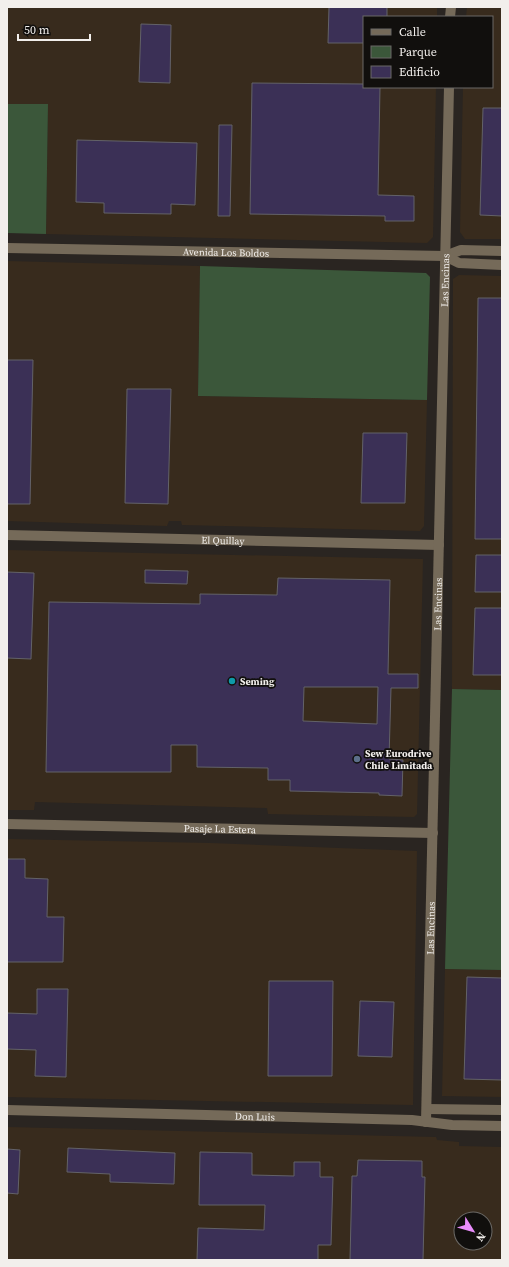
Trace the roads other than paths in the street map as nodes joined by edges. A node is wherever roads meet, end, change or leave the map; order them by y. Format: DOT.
graph roads {
  1 [pos="449,88"];
  2 [pos="7,248"];
  3 [pos="502,251"];
  4 [pos="445,256"];
  5 [pos="502,265"];
  6 [pos="7,535"];
  7 [pos="439,545"];
  8 [pos="7,824"];
  9 [pos="433,832"];
  10 [pos="427,1109"];
  11 [pos="7,1110"];
  12 [pos="502,1110"];
  13 [pos="426,1122"];
  14 [pos="502,1126"];
  1 -- 4 [label="street, Las Encinas"];
  2 -- 4 [label="street, Avenida Los Boldos"];
  3 -- 4 [label="street, Avenida Los Boldos"];
  4 -- 5 [label="street, Avenida Los Boldos"];
  4 -- 7 [label="street, Las Encinas"];
  6 -- 7 [label="street, El Quillay"];
  7 -- 9 [label="street, Las Encinas"];
  8 -- 9 [label="street, Pasaje La Estera"];
  9 -- 10 [label="street, Las Encinas"];
  10 -- 12 [label="street"];
  10 -- 13 [label="street, Las Encinas"];
  11 -- 13 [label="street, Don Luis"];
  13 -- 14 [label="street, Don Luis"];
}
